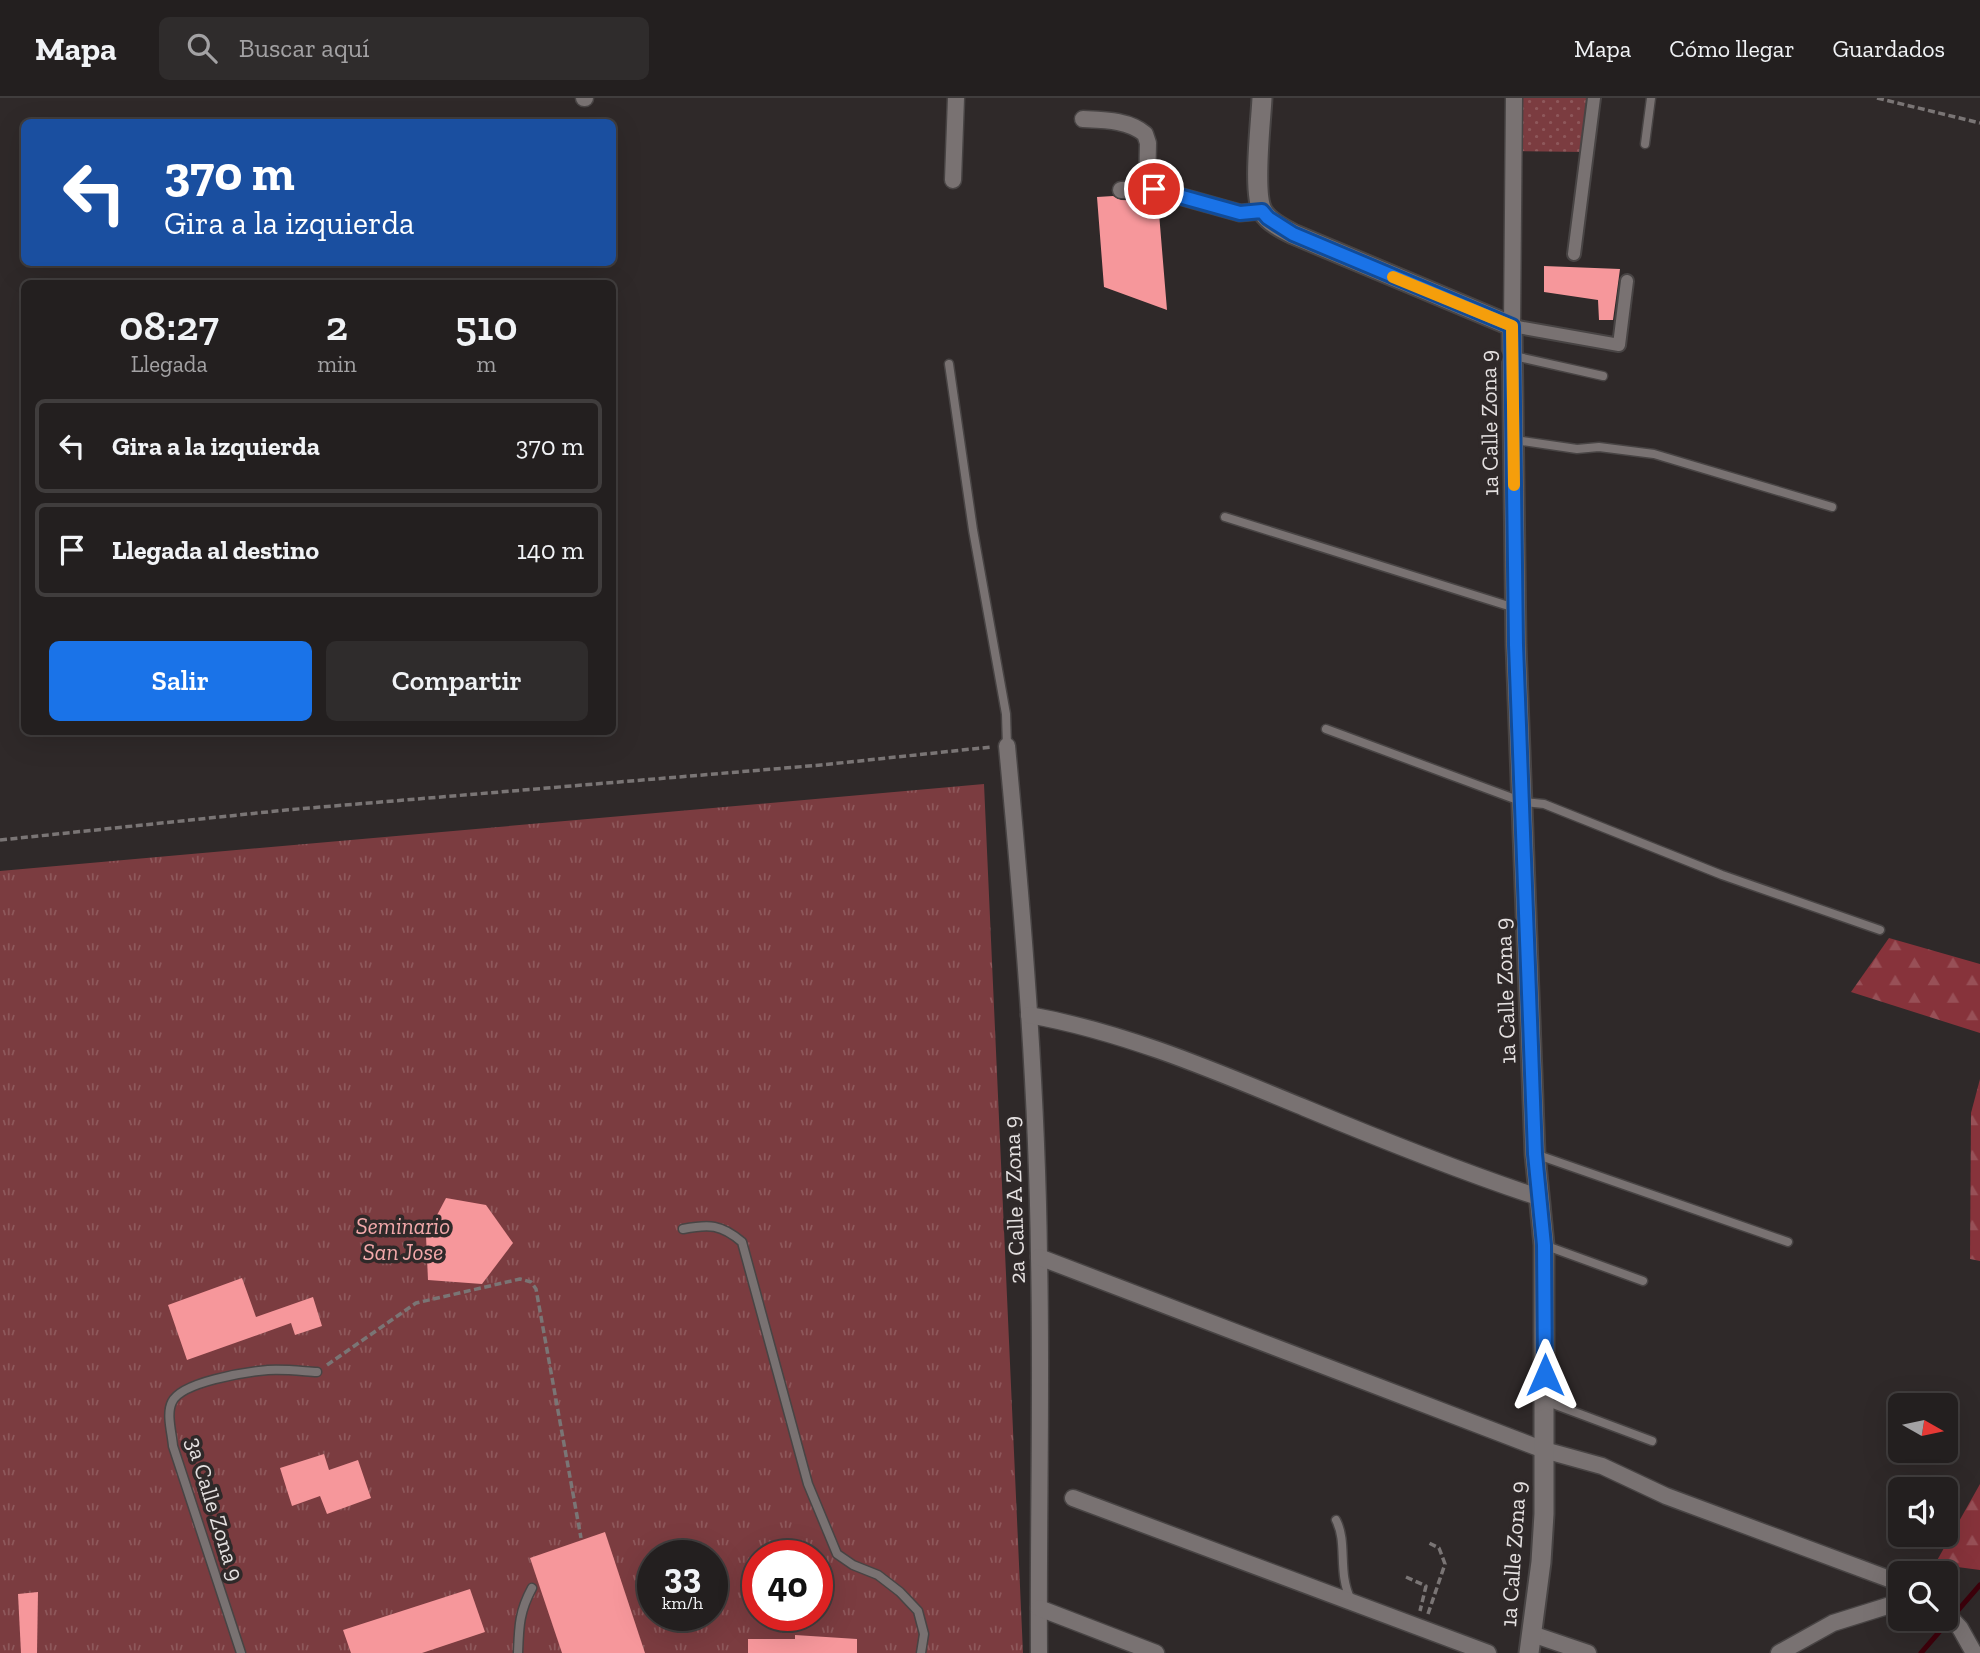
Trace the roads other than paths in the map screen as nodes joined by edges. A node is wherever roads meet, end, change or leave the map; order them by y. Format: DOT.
graph roads {
  1 [pos="956,98"];
  2 [pos="1262,98"];
  3 [pos="1514,98"];
  4 [pos="1594,98"];
  5 [pos="1651,98"];
  6 [pos="1083,119"];
  7 [pos="1645,144"];
  8 [pos="953,180"];
  9 [pos="1147,189"];
  10 [pos="1121,190"];
  11 [pos="1262,211"];
  12 [pos="1574,254"];
  13 [pos="1627,281"];
  14 [pos="1512,326"];
  15 [pos="1512,355"];
  16 [pos="949,364"];
  17 [pos="1603,376"];
  18 [pos="1513,440"];
  19 [pos="1832,507"];
  20 [pos="1225,517"];
  21 [pos="1515,608"];
  22 [pos="1326,729"];
  23 [pos="1007,746"];
  24 [pos="1522,802"];
  25 [pos="1880,930"];
  26 [pos="1029,1016"];
  27 [pos="1535,1154"];
  28 [pos="1538,1197"];
  29 [pos="683,1229"];
  30 [pos="1788,1242"];
  31 [pos="1544,1245"];
  32 [pos="1040,1257"];
  33 [pos="1643,1281"];
  34 [pos="317,1372"];
  35 [pos="1545,1401"];
  36 [pos="1652,1441"];
  37 [pos="1544,1450"];
  38 [pos="1073,1498"];
  39 [pos="1336,1520"];
  40 [pos="1888,1579"];
  41 [pos="532,1588"];
  42 [pos="1353,1602"];
  43 [pos="1888,1606"];
  44 [pos="1039,1608"];
  45 [pos="1958,1626"];
  46 [pos="1531,1644"];
  47 [pos="241,1653"];
  48 [pos="518,1653"];
  49 [pos="921,1653"];
  50 [pos="1040,1653"];
  51 [pos="1156,1653"];
  52 [pos="1488,1653"];
  53 [pos="1588,1653"];
  54 [pos="1779,1653"];
  55 [pos="1974,1653"];
  1 -- 8 [label="street"];
  2 -- 11 [label="street"];
  3 -- 14 [label="street"];
  4 -- 12 [label="street"];
  5 -- 7 [label="lane"];
  6 -- 9 [label="street"];
  9 -- 10 [label="street"];
  9 -- 11 [label="street"];
  11 -- 14 [label="street"];
  13 -- 14 [label="street"];
  14 -- 15 [label="street, 1a Calle Zona 9"];
  15 -- 17 [label="lane"];
  15 -- 18 [label="street, 1a Calle Zona 9"];
  16 -- 23 [label="lane"];
  18 -- 19 [label="lane"];
  18 -- 21 [label="street, 1a Calle Zona 9"];
  20 -- 21 [label="lane"];
  21 -- 24 [label="street, 1a Calle Zona 9"];
  22 -- 24 [label="lane"];
  23 -- 26 [label="street, 2a Calle A Zona 9"];
  24 -- 25 [label="lane"];
  24 -- 27 [label="street, 1a Calle Zona 9"];
  26 -- 28 [label="street"];
  26 -- 32 [label="street, 2a Calle A Zona 9"];
  27 -- 28 [label="street, 1a Calle Zona 9"];
  27 -- 30 [label="lane"];
  28 -- 31 [label="street, 1a Calle Zona 9"];
  29 -- 49 [label="lane"];
  31 -- 33 [label="lane"];
  31 -- 35 [label="street, 1a Calle Zona 9"];
  32 -- 37 [label="street"];
  32 -- 44 [label="street, 2a Calle A Zona 9"];
  34 -- 47 [label="lane, 3a Calle Zona 9"];
  35 -- 36 [label="lane"];
  35 -- 37 [label="street, 1a Calle Zona 9"];
  37 -- 40 [label="street"];
  37 -- 46 [label="street, 1a Calle Zona 9"];
  38 -- 42 [label="street"];
  39 -- 42 [label="lane"];
  41 -- 48 [label="lane"];
  42 -- 52 [label="street"];
  43 -- 54 [label="street"];
  44 -- 50 [label="street, 2a Calle A Zona 9"];
  44 -- 51 [label="street"];
  45 -- 55 [label="street"];
  46 -- 53 [label="street"];
}
